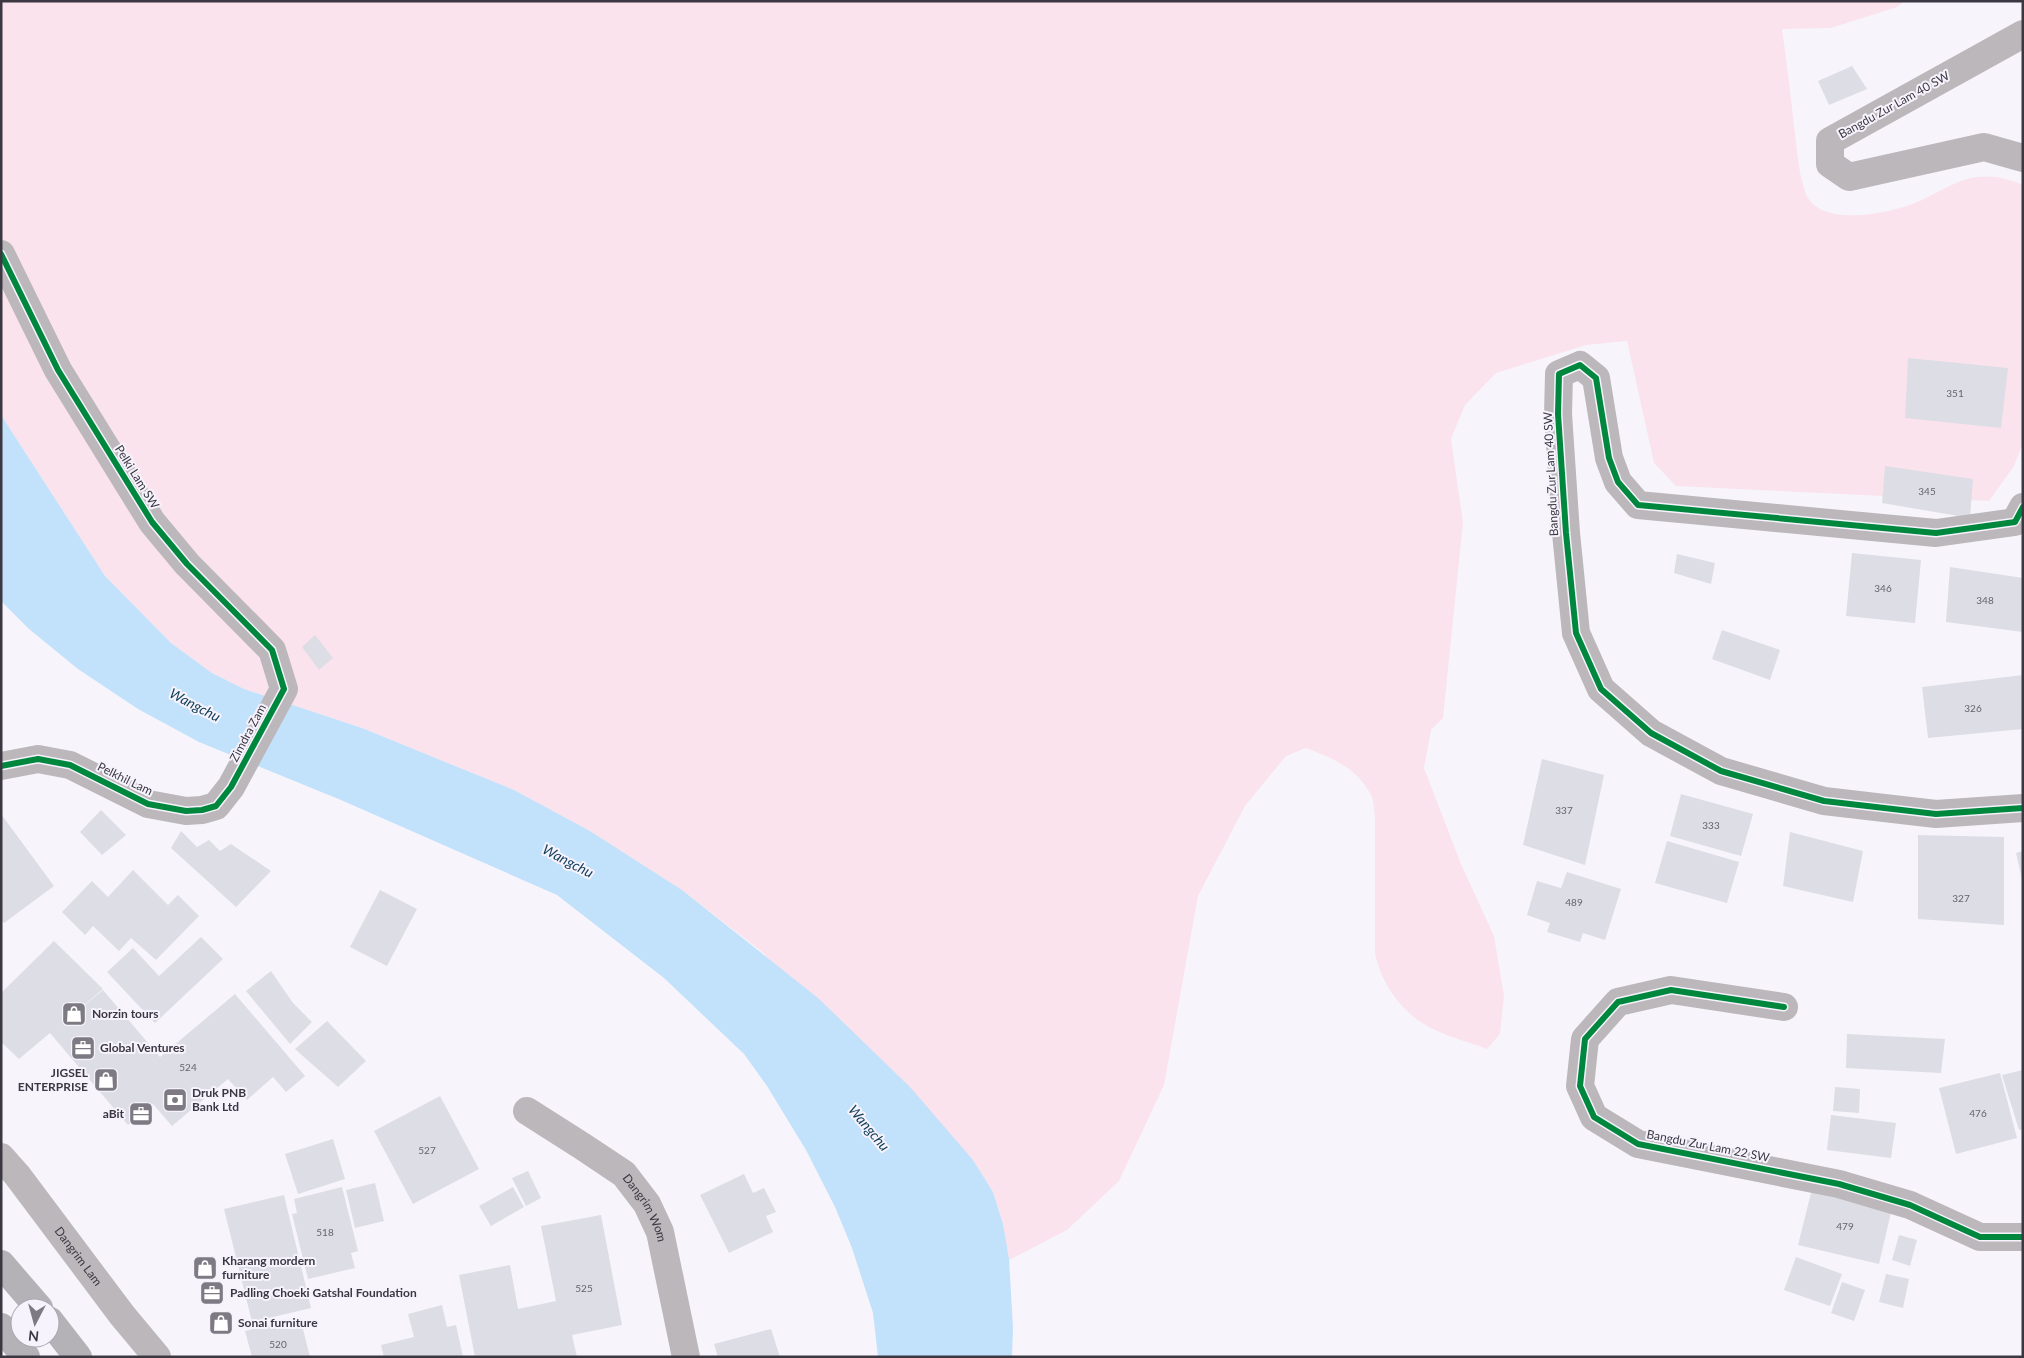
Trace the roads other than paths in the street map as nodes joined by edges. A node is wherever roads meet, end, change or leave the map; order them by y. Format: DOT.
graph roads {
  1 [pos="2023,34"];
  2 [pos="2023,158"];
  3 [pos="1,254"];
  4 [pos="2023,507"];
  5 [pos="284,689"];
  6 [pos="1,766"];
  7 [pos="231,787"];
  8 [pos="2023,808"];
  9 [pos="1784,1006"];
  10 [pos="528,1111"];
  11 [pos="1,1157"];
  12 [pos="2023,1237"];
  13 [pos="1,1264"];
  14 [pos="30,1298"];
  15 [pos="1,1327"];
  16 [pos="60,1334"];
  17 [pos="26,1357"];
  18 [pos="78,1357"];
  19 [pos="157,1357"];
  20 [pos="686,1357"];
  1 -- 2 [label="street, Bangdu Zur Lam 40 SW"];
  3 -- 5 [label="street, Pelki Lam SW"];
  4 -- 8 [label="street, Bangdu Zur Lam 40 SW"];
  5 -- 7 [label="street, Zimdra Zam"];
  6 -- 7 [label="street, Pelkhil Lam"];
  9 -- 12 [label="street, Bangdu Zur Lam 22 SW"];
  10 -- 20 [label="street, Dangrim Wom"];
  11 -- 19 [label="street, Dangrim Lam"];
  13 -- 14 [label="highway"];
  15 -- 17 [label="highway"];
  16 -- 18 [label="highway"];
}
